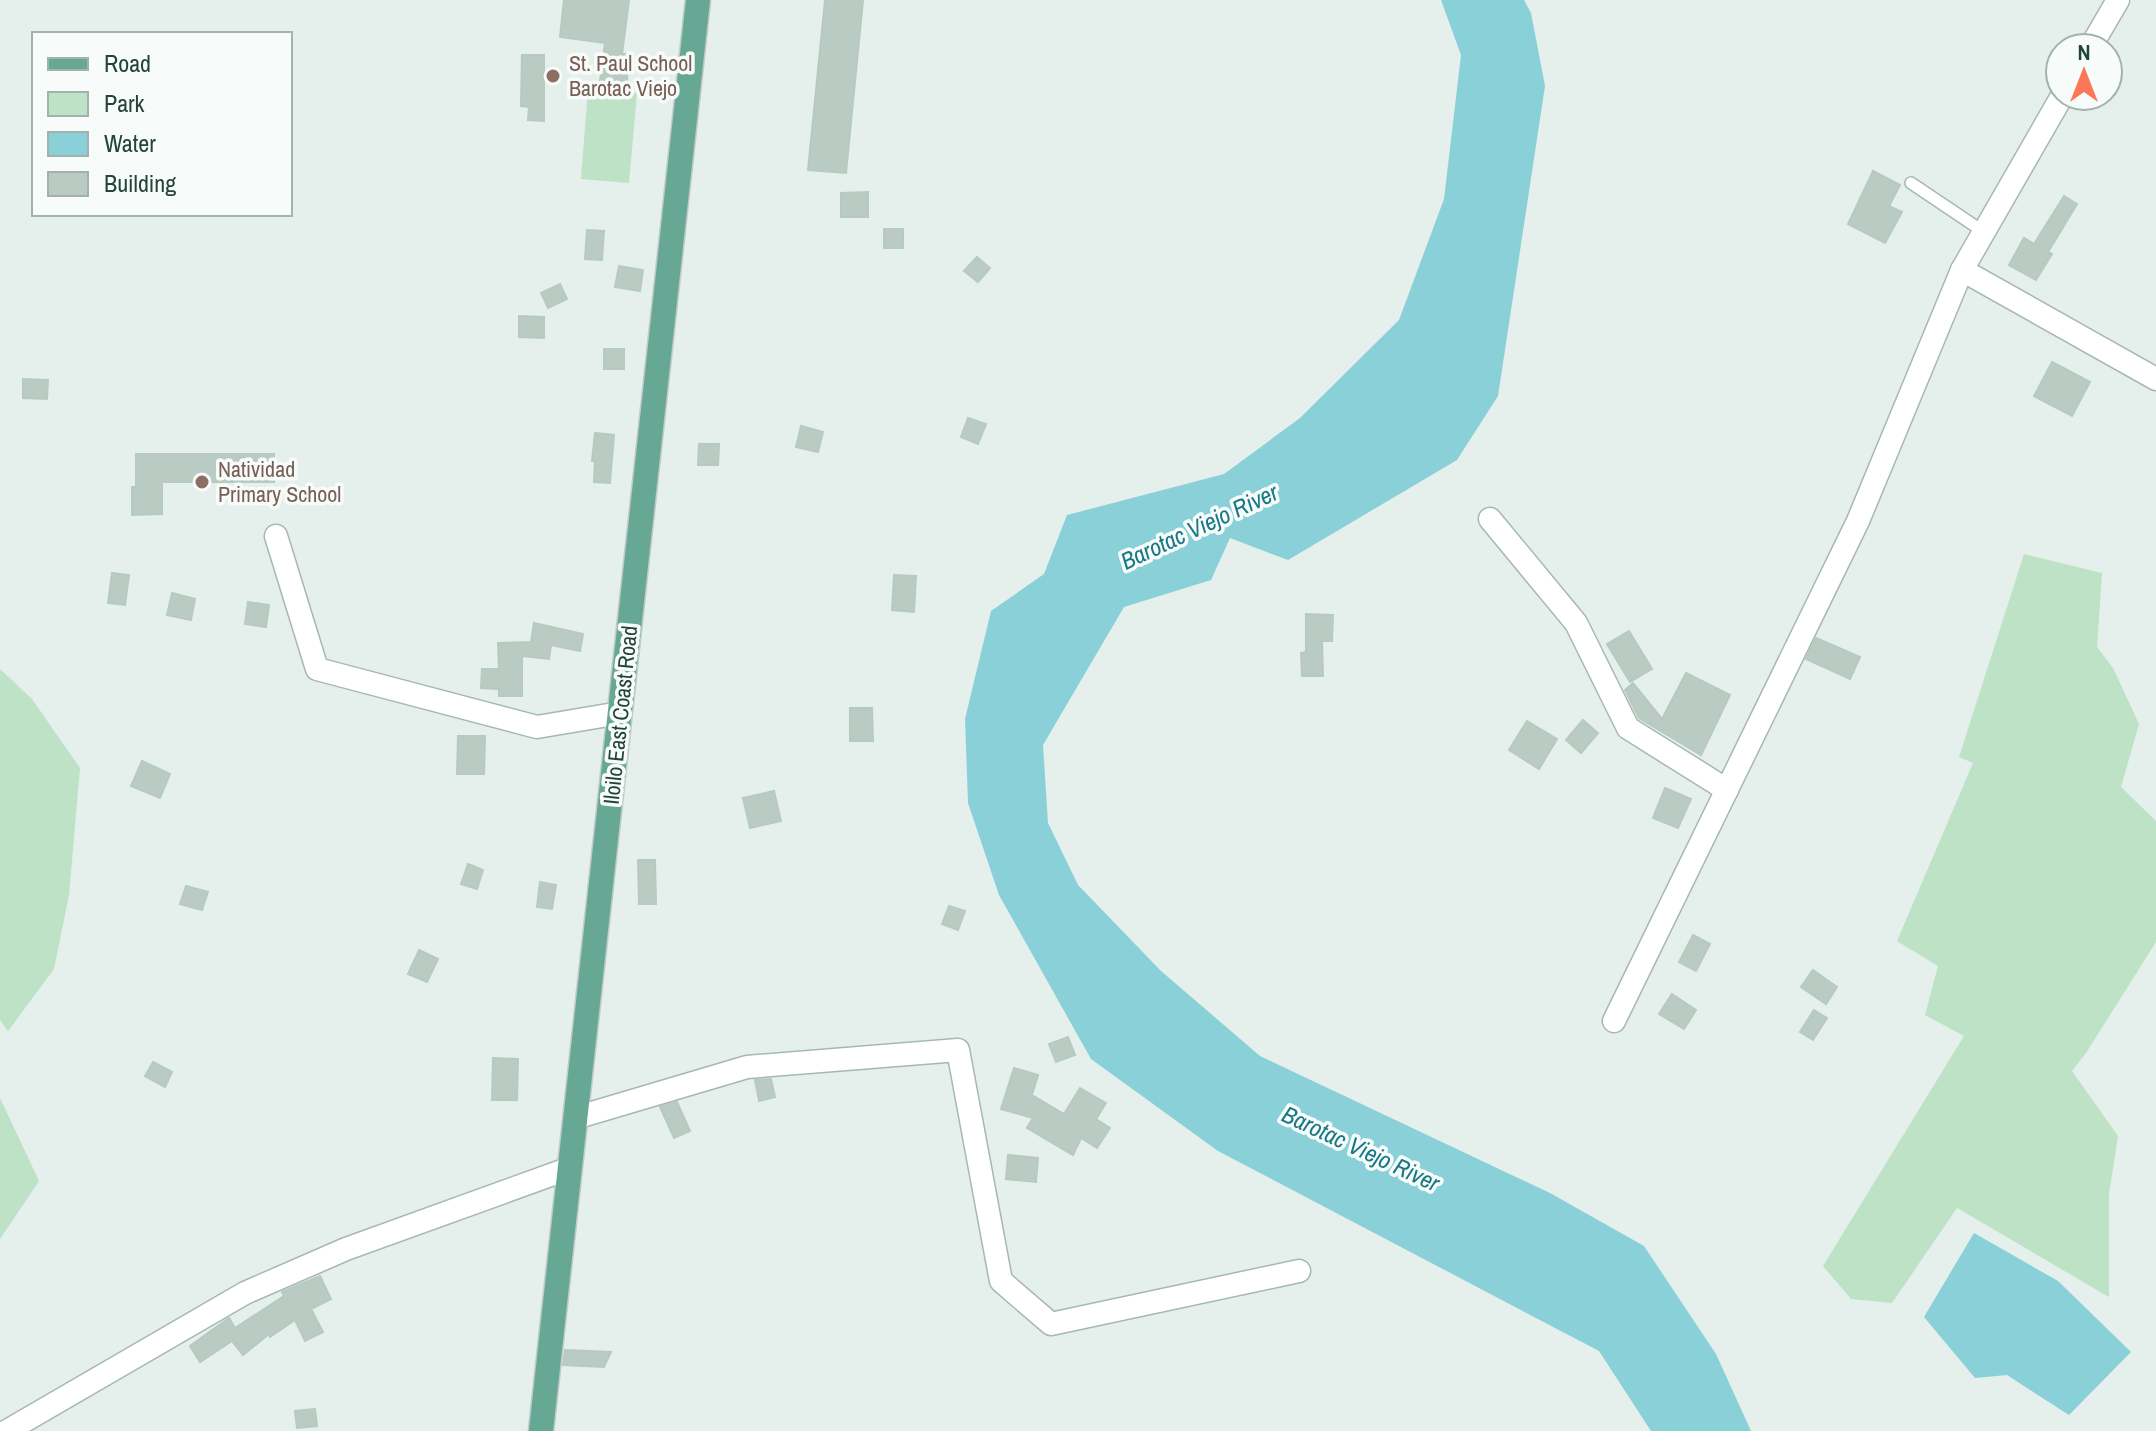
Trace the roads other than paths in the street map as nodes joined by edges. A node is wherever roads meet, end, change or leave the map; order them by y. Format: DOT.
graph roads {
  1 [pos="698,0"];
  2 [pos="2118,0"];
  3 [pos="2099,32"];
  4 [pos="2053,112"];
  5 [pos="1911,183"];
  6 [pos="1984,232"];
  7 [pos="1962,270"];
  8 [pos="2156,379"];
  9 [pos="1490,519"];
  10 [pos="276,536"];
  11 [pos="620,713"];
  12 [pos="1727,790"];
  13 [pos="1614,1021"];
  14 [pos="575,1118"];
  15 [pos="570,1168"];
  16 [pos="1299,1271"];
  17 [pos="7,1431"];
  18 [pos="541,1431"];
  1 -- 11 [label="main road, Iloilo East Coast Road"];
  2 -- 3 [label="street"];
  4 -- 6 [label="street"];
  5 -- 6 [label="lane"];
  6 -- 7 [label="street"];
  7 -- 8 [label="street"];
  7 -- 12 [label="street"];
  9 -- 12 [label="street"];
  10 -- 11 [label="street"];
  11 -- 14 [label="main road, Iloilo East Coast Road"];
  12 -- 13 [label="street"];
  14 -- 15 [label="main road, Iloilo East Coast Road"];
  14 -- 16 [label="street"];
  15 -- 17 [label="street"];
  15 -- 18 [label="main road, Iloilo East Coast Road"];
}
